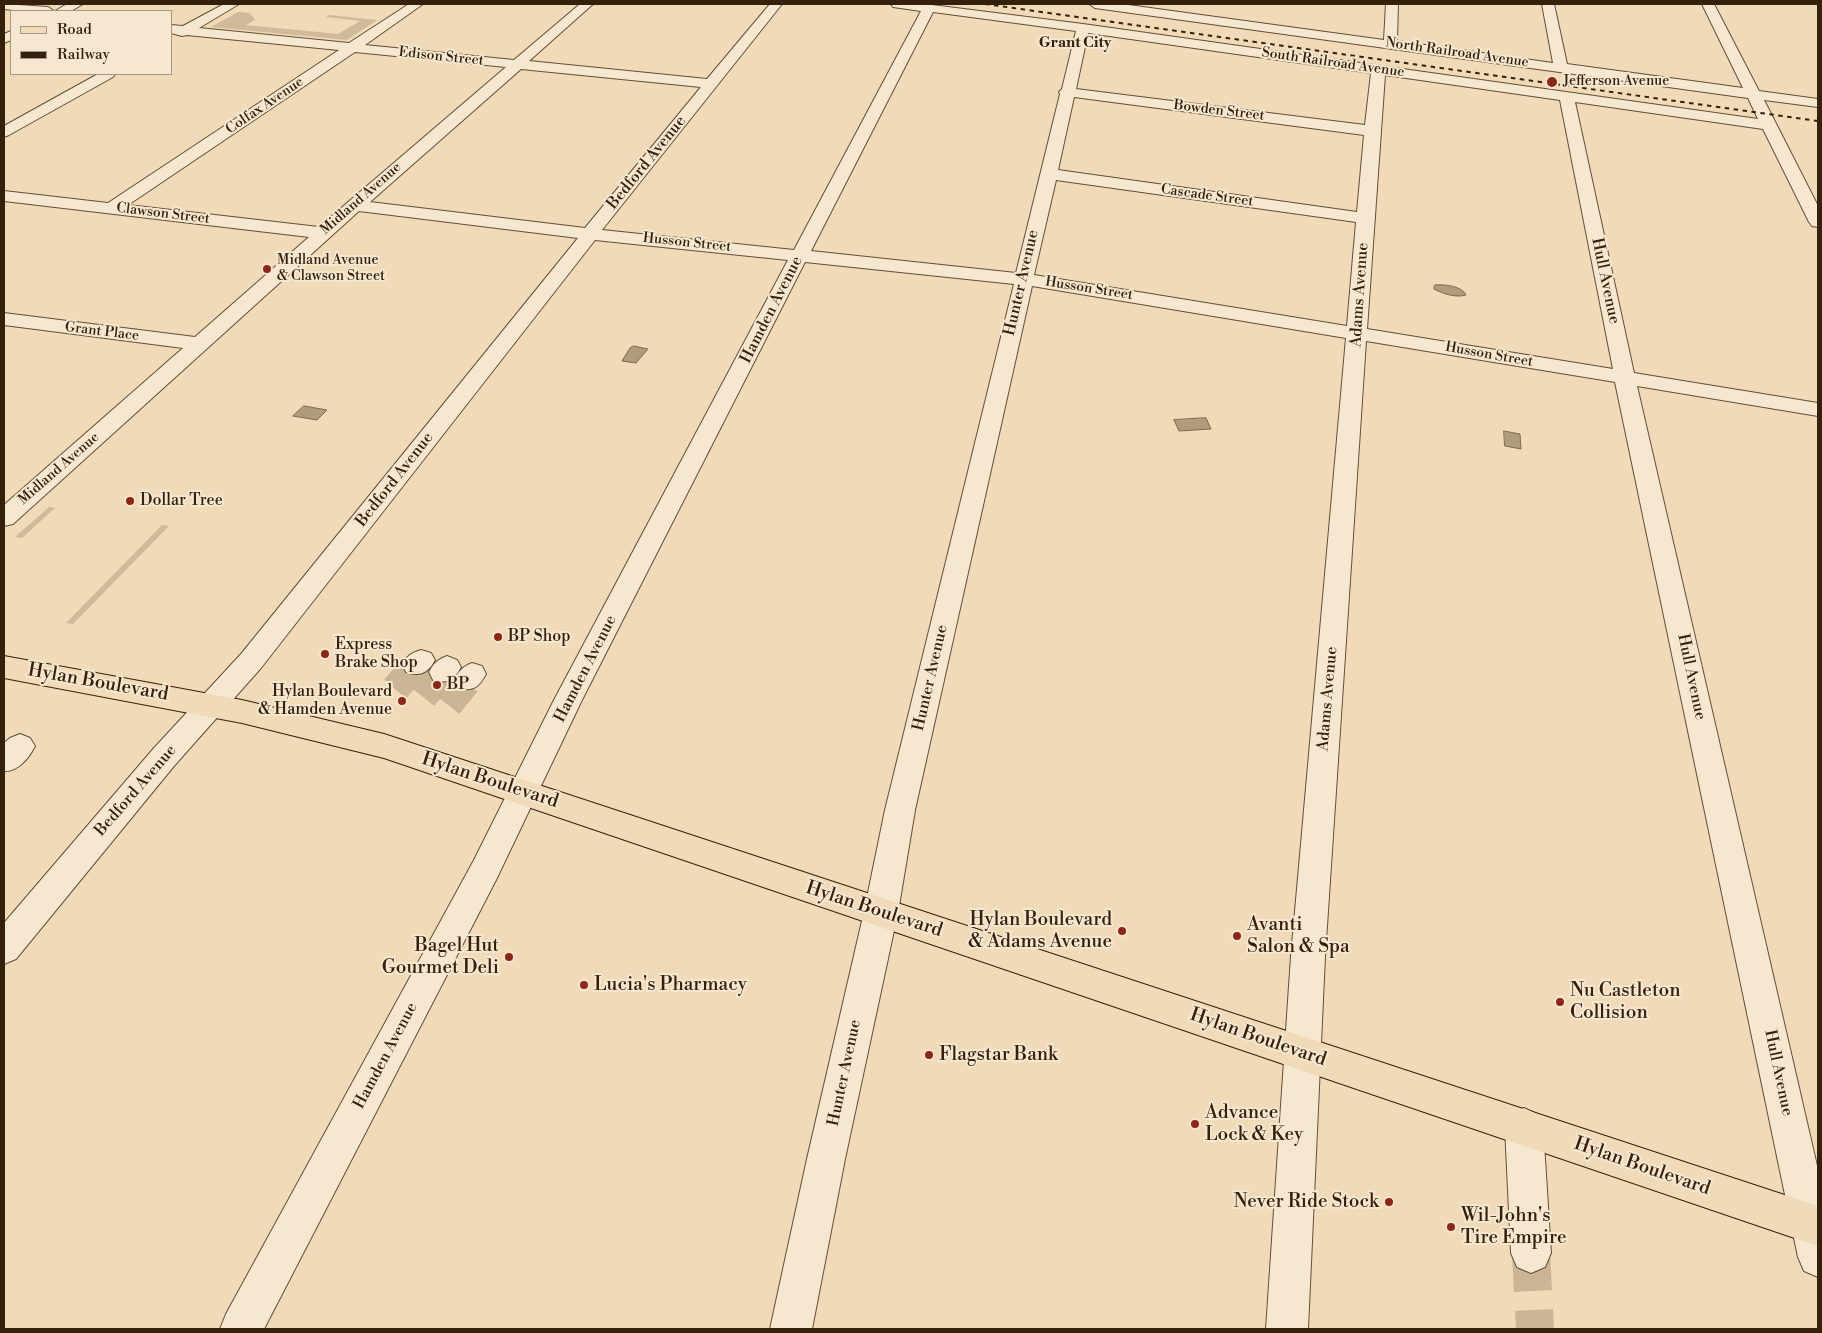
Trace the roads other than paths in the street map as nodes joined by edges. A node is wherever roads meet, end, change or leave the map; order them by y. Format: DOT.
graph roads {
  1 [pos="77,4"];
  2 [pos="233,4"];
  3 [pos="417,4"];
  4 [pos="587,4"];
  5 [pos="776,4"];
  6 [pos="896,4"];
  7 [pos="1095,4"];
  8 [pos="1392,4"];
  9 [pos="1548,4"];
  10 [pos="1708,4"];
  11 [pos="4,5"];
  12 [pos="928,8"];
  13 [pos="41,10"];
  14 [pos="63,10"];
  15 [pos="1245,10"];
  16 [pos="1246,24"];
  17 [pos="1083,28"];
  18 [pos="178,30"];
  19 [pos="1390,44"];
  20 [pos="353,48"];
  21 [pos="517,65"];
  22 [pos="1561,68"];
  23 [pos="1378,69"];
  24 [pos="106,75"];
  25 [pos="710,84"];
  26 [pos="1066,92"];
  27 [pos="1755,94"];
  28 [pos="1567,96"];
  29 [pos="1818,103"];
  30 [pos="1770,125"];
  31 [pos="1372,131"];
  32 [pos="4,132"];
  33 [pos="1049,174"];
  34 [pos="4,196"];
  35 [pos="355,205"];
  36 [pos="112,208"];
  37 [pos="1366,218"];
  38 [pos="1818,222"];
  39 [pos="322,233"];
  40 [pos="590,234"];
  41 [pos="800,255"];
  42 [pos="1023,279"];
  43 [pos="4,320"];
  44 [pos="1357,332"];
  45 [pos="200,344"];
  46 [pos="1625,378"];
  47 [pos="1818,409"];
  48 [pos="4,518"];
  49 [pos="4,666"];
  50 [pos="212,704"];
  51 [pos="524,792"];
  52 [pos="881,912"];
  53 [pos="4,948"];
  54 [pos="1302,1053"];
  55 [pos="1524,1127"];
  56 [pos="1816,1236"];
  57 [pos="1531,1253"];
  58 [pos="241,1329"];
  59 [pos="791,1329"];
  60 [pos="1286,1329"];
  1 -- 14 [label="street"];
  2 -- 18 [label="street"];
  3 -- 20 [label="street, Colfax Avenue"];
  4 -- 21 [label="street, Midland Avenue"];
  5 -- 25 [label="street, Bedford Avenue"];
  6 -- 12 [label="street, South Railroad Avenue"];
  7 -- 16 [label="street, North Railroad Avenue"];
  8 -- 19 [label="street"];
  9 -- 22 [label="street"];
  10 -- 27 [label="street"];
  11 -- 13 [label="street"];
  12 -- 17 [label="street, South Railroad Avenue"];
  12 -- 41 [label="street, Hamden Avenue"];
  15 -- 16 [label="street"];
  16 -- 19 [label="street, North Railroad Avenue"];
  17 -- 23 [label="street, South Railroad Avenue"];
  17 -- 26 [label="street, Hunter Avenue"];
  18 -- 20 [label="street, Edison Street"];
  19 -- 22 [label="street, North Railroad Avenue"];
  20 -- 21 [label="street, Edison Street"];
  20 -- 36 [label="street, Colfax Avenue"];
  21 -- 25 [label="street, Edison Street"];
  21 -- 35 [label="street, Midland Avenue"];
  22 -- 27 [label="street, North Railroad Avenue"];
  23 -- 28 [label="street, South Railroad Avenue"];
  23 -- 31 [label="street, Adams Avenue"];
  24 -- 32 [label="street"];
  25 -- 40 [label="street, Bedford Avenue"];
  26 -- 31 [label="street, Bowden Street"];
  26 -- 33 [label="street, Hunter Avenue"];
  27 -- 29 [label="street, North Railroad Avenue"];
  27 -- 30 [label="street"];
  28 -- 30 [label="street, South Railroad Avenue"];
  28 -- 46 [label="street, Hull Avenue"];
  30 -- 38 [label="street"];
  31 -- 37 [label="street, Adams Avenue"];
  33 -- 37 [label="street, Cascade Street"];
  33 -- 42 [label="street, Hunter Avenue"];
  34 -- 36 [label="street, Clawson Street"];
  35 -- 39 [label="street, Midland Avenue"];
  35 -- 40 [label="street, Husson Street"];
  36 -- 39 [label="street, Clawson Street"];
  37 -- 44 [label="street, Adams Avenue"];
  39 -- 45 [label="street, Midland Avenue"];
  40 -- 41 [label="street, Husson Street"];
  40 -- 50 [label="street, Bedford Avenue"];
  41 -- 42 [label="street, Husson Street"];
  41 -- 51 [label="street, Hamden Avenue"];
  42 -- 44 [label="street, Husson Street"];
  42 -- 52 [label="street, Hunter Avenue"];
  43 -- 45 [label="street, Grant Place"];
  44 -- 46 [label="street, Husson Street"];
  44 -- 54 [label="street, Adams Avenue"];
  45 -- 48 [label="street, Midland Avenue"];
  46 -- 47 [label="street, Husson Street"];
  46 -- 56 [label="street, Hull Avenue"];
  49 -- 50 [label="main road, Hylan Boulevard"];
  50 -- 51 [label="main road, Hylan Boulevard"];
  50 -- 53 [label="street, Bedford Avenue"];
  51 -- 52 [label="main road, Hylan Boulevard"];
  51 -- 58 [label="street, Hamden Avenue"];
  52 -- 54 [label="main road, Hylan Boulevard"];
  52 -- 59 [label="street, Hunter Avenue"];
  54 -- 55 [label="main road, Hylan Boulevard"];
  54 -- 60 [label="street, Adams Avenue"];
  55 -- 56 [label="main road, Hylan Boulevard"];
  55 -- 57 [label="street"];
}
